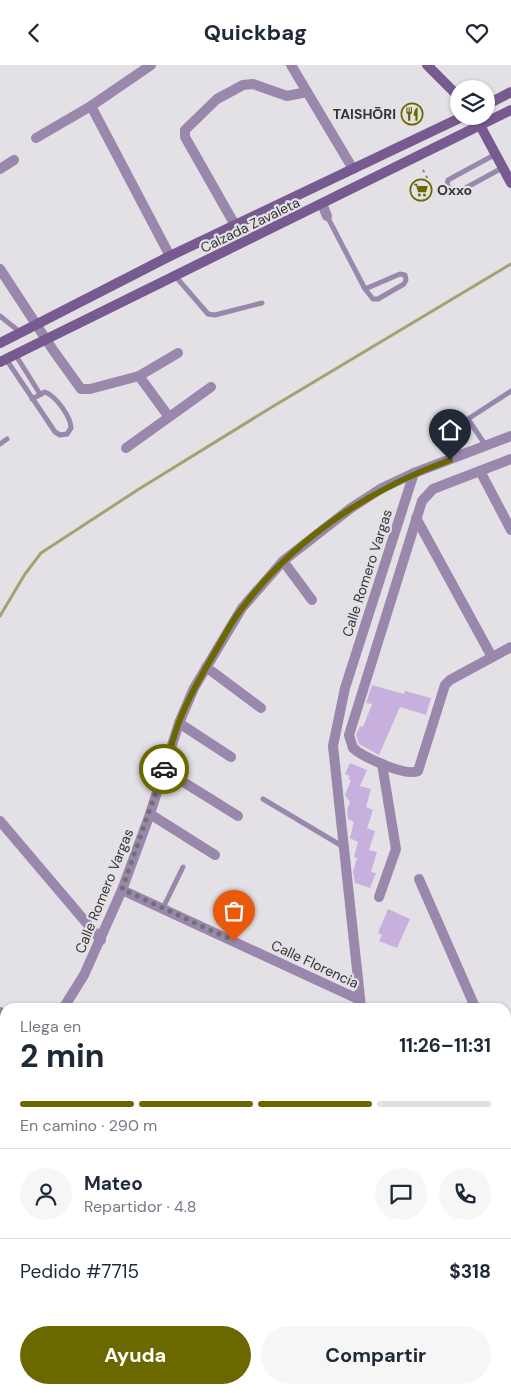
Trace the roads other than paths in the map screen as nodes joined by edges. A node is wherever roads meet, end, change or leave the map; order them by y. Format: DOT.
graph roads {
  1 [pos="151,65"];
  2 [pos="291,65"];
  3 [pos="427,65"];
  4 [pos="450,88"];
  5 [pos="307,91"];
  6 [pos="511,92"];
  7 [pos="495,100"];
  8 [pos="91,106"];
  9 [pos="511,110"];
  10 [pos="495,115"];
  11 [pos="450,123"];
  12 [pos="471,125"];
  13 [pos="480,125"];
  14 [pos="36,138"];
  15 [pos="496,154"];
  16 [pos="14,160"];
  17 [pos="504,167"];
  18 [pos="0,169"];
  19 [pos="353,169"];
  20 [pos="511,183"];
  21 [pos="322,205"];
  22 [pos="326,216"];
  23 [pos="235,225"];
  24 [pos="170,256"];
  25 [pos="0,269"];
  26 [pos="176,277"];
  27 [pos="365,289"];
  28 [pos="262,303"];
  29 [pos="0,317"];
  30 [pos="36,324"];
  31 [pos="20,332"];
  32 [pos="45,339"];
  33 [pos="0,343"];
  34 [pos="178,353"];
  35 [pos="7,358"];
  36 [pos="139,376"];
  37 [pos="211,387"];
  38 [pos="511,391"];
  39 [pos="40,394"];
  40 [pos="32,399"];
  41 [pos="169,417"];
  42 [pos="511,436"];
  43 [pos="7,439"];
  44 [pos="0,444"];
  45 [pos="486,446"];
  46 [pos="126,448"];
  47 [pos="511,459"];
  48 [pos="480,471"];
  49 [pos="414,473"];
  50 [pos="416,518"];
  51 [pos="511,530"];
  52 [pos="283,561"];
  53 [pos="312,599"];
  54 [pos="511,647"];
  55 [pos="492,657"];
  56 [pos="206,667"];
  57 [pos="261,708"];
  58 [pos="179,723"];
  59 [pos="231,757"];
  60 [pos="382,764"];
  61 [pos="164,770"];
  62 [pos="263,799"];
  63 [pos="150,815"];
  64 [pos="238,816"];
  65 [pos="3,824"];
  66 [pos="0,837"];
  67 [pos="342,846"];
  68 [pos="215,855"];
  69 [pos="183,867"];
  70 [pos="419,879"];
  71 [pos="122,889"];
  72 [pos="379,897"];
  73 [pos="163,908"];
  74 [pos="101,940"];
  75 [pos="66,1003"];
  76 [pos="359,1003"];
  77 [pos="361,1003"];
  78 [pos="473,1003"];
  1 -- 8 [label="street"];
  2 -- 5 [label="street"];
  3 -- 4 [label="main road"];
  5 -- 19 [label="street"];
  5 -- 23 [label="street"];
  6 -- 7 [label="main road"];
  8 -- 14 [label="street"];
  8 -- 24 [label="street"];
  9 -- 10 [label="main road, Calzada Zavaleta"];
  11 -- 19 [label="main road, Calzada Zavaleta"];
  12 -- 21 [label="main road, Calzada Zavaleta"];
  13 -- 15 [label="main road"];
  15 -- 17 [label="main road"];
  15 -- 17 [label="lane"];
  16 -- 18 [label="street"];
  17 -- 20 [label="main road"];
  19 -- 23 [label="main road, Calzada Zavaleta"];
  21 -- 22 [label="street"];
  21 -- 26 [label="main road, Calzada Zavaleta"];
  22 -- 27 [label="lane"];
  23 -- 24 [label="main road, Calzada Zavaleta"];
  24 -- 30 [label="main road, Calzada Zavaleta"];
  25 -- 30 [label="street"];
  26 -- 28 [label="lane"];
  26 -- 32 [label="main road, Calzada Zavaleta"];
  27 -- 27 [label="lane"];
  29 -- 31 [label="lane"];
  30 -- 31 [label="main road, Calzada Zavaleta"];
  30 -- 32 [label="street"];
  31 -- 33 [label="main road, Calzada Zavaleta"];
  32 -- 35 [label="main road, Calzada Zavaleta"];
  32 -- 36 [label="street"];
  34 -- 36 [label="street"];
  35 -- 39 [label="lane"];
  35 -- 40 [label="lane"];
  36 -- 41 [label="street"];
  37 -- 41 [label="street"];
  38 -- 45 [label="lane"];
  39 -- 40 [label="lane"];
  39 -- 40 [label="lane"];
  41 -- 46 [label="street"];
  42 -- 45 [label="street"];
  43 -- 44 [label="lane"];
  45 -- 49 [label="street"];
  47 -- 48 [label="street"];
  48 -- 50 [label="street"];
  48 -- 51 [label="street"];
  49 -- 52 [label="street, Calle Romero Vargas"];
  49 -- 67 [label="street, Calle Romero Vargas"];
  50 -- 55 [label="street"];
  50 -- 60 [label="street"];
  52 -- 53 [label="street"];
  52 -- 56 [label="street, Calle Romero Vargas"];
  54 -- 55 [label="street"];
  55 -- 60 [label="street"];
  56 -- 57 [label="street"];
  56 -- 58 [label="street, Calle Romero Vargas"];
  58 -- 59 [label="street"];
  58 -- 61 [label="street, Calle Romero Vargas"];
  60 -- 72 [label="street"];
  61 -- 63 [label="street, Calle Romero Vargas"];
  61 -- 64 [label="street"];
  62 -- 67 [label="lane"];
  63 -- 68 [label="street"];
  63 -- 71 [label="street, Calle Romero Vargas"];
  65 -- 66 [label="street"];
  65 -- 74 [label="street"];
  67 -- 77 [label="street, Calle Romero Vargas"];
  69 -- 73 [label="lane"];
  70 -- 78 [label="street"];
  71 -- 73 [label="street, Calle Florencia"];
  71 -- 74 [label="street, Calle Romero Vargas"];
  73 -- 76 [label="street, Calle Florencia"];
  74 -- 75 [label="street, Calle Romero Vargas"];
}
